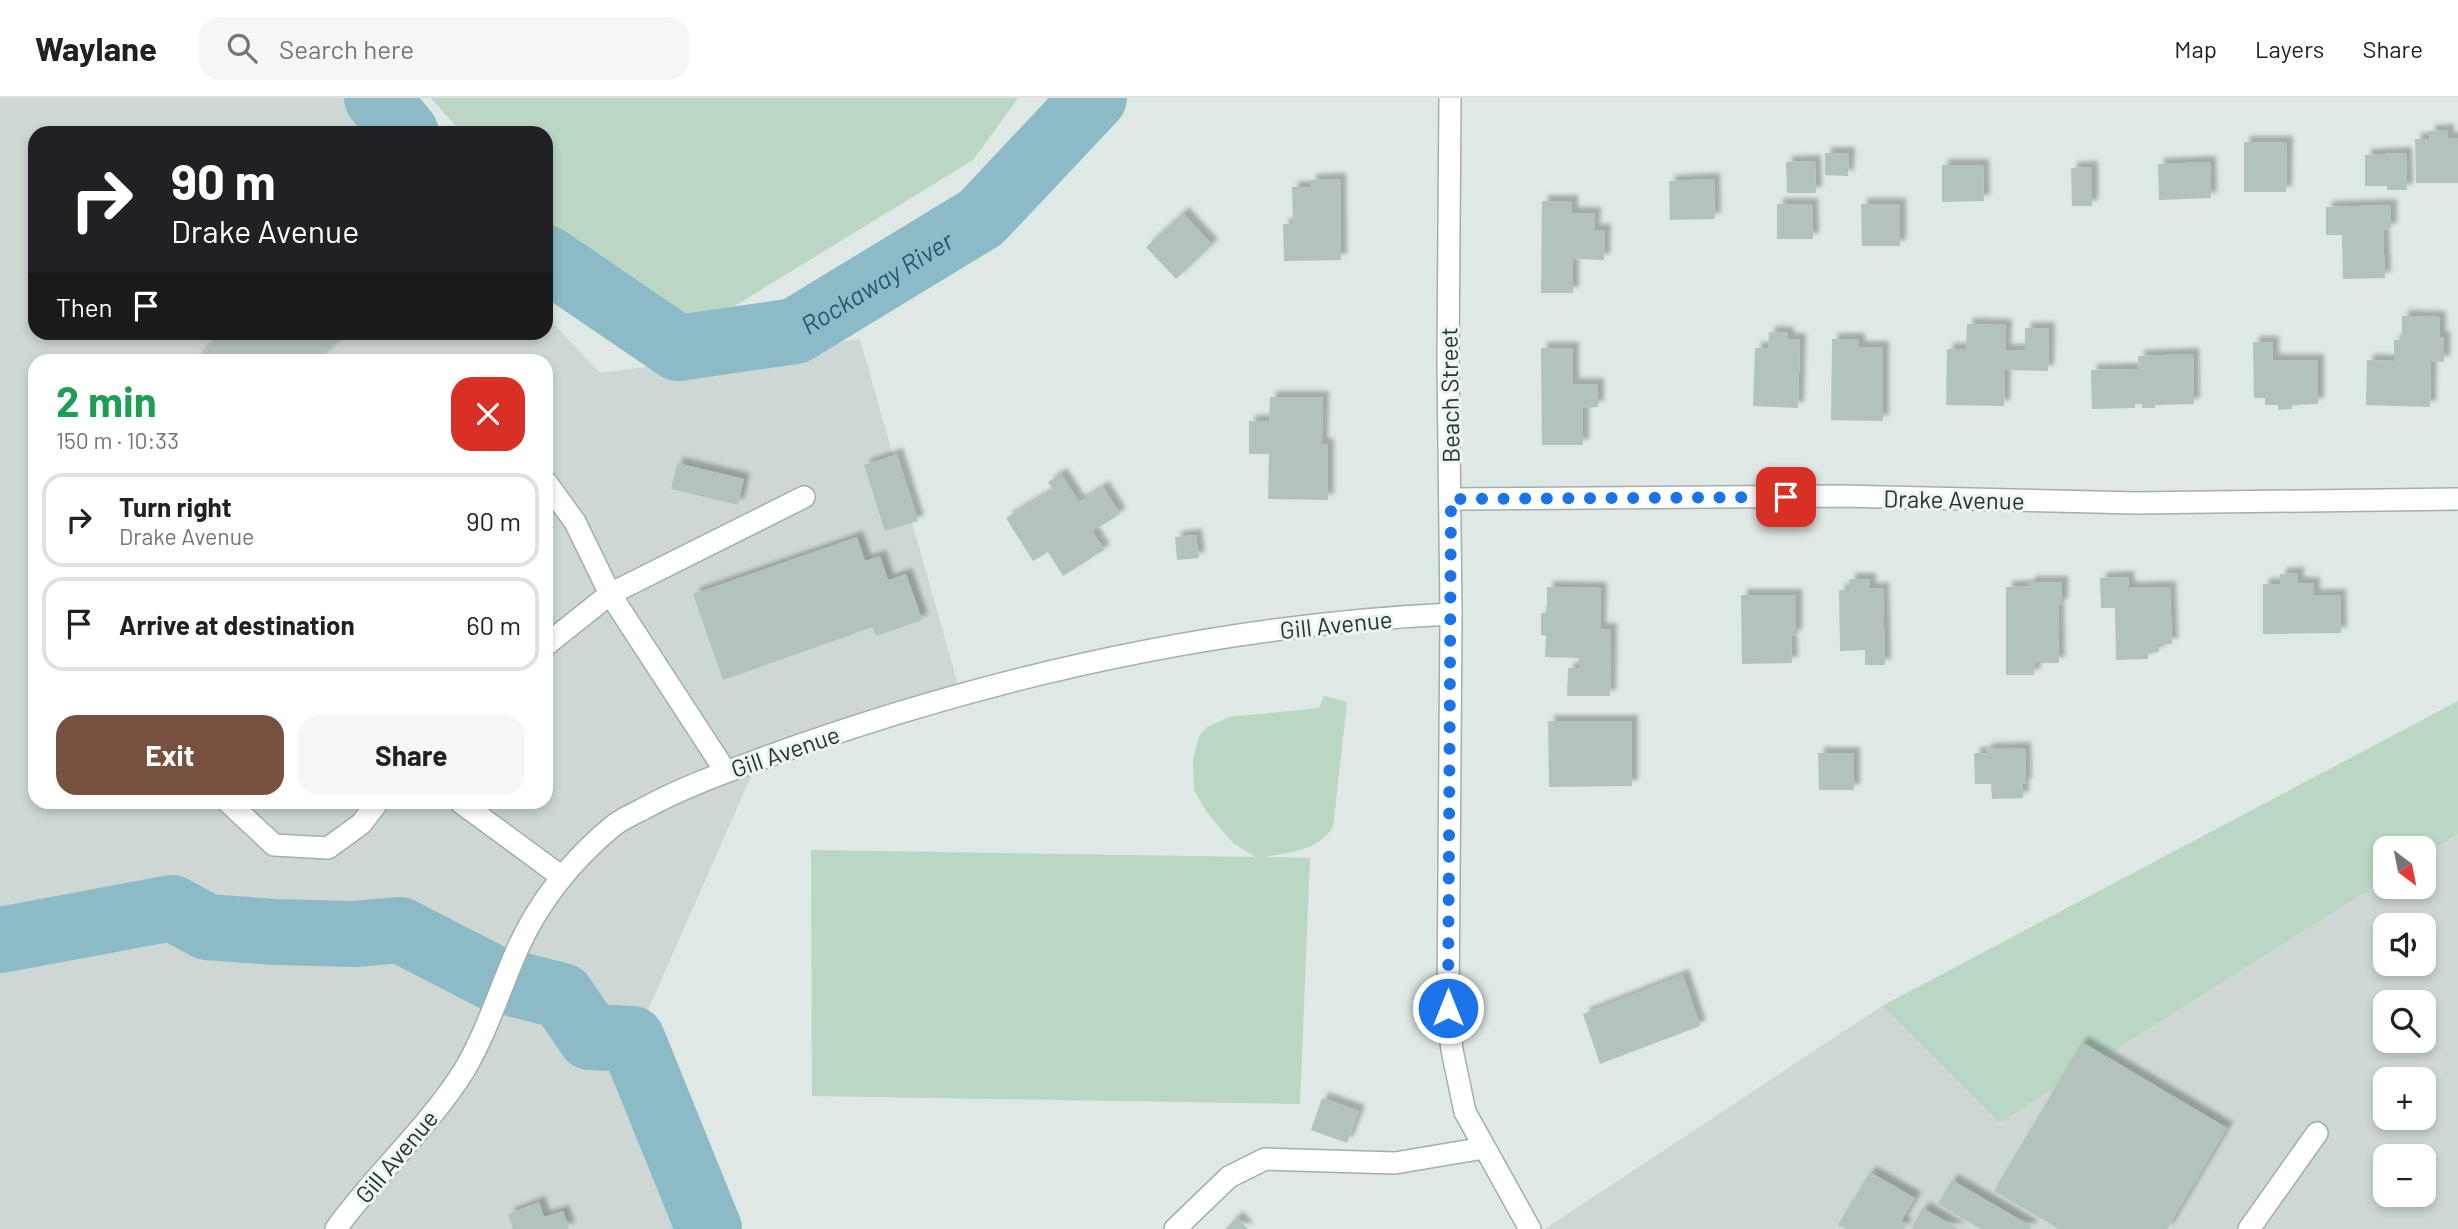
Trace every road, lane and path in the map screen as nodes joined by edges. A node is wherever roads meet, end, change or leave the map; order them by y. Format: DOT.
graph roads {
  1 [pos="1450,98"];
  2 [pos="553,492"];
  3 [pos="804,497"];
  4 [pos="1451,499"];
  5 [pos="2458,499"];
  6 [pos="610,594"];
  7 [pos="1451,614"];
  8 [pos="553,639"];
  9 [pos="726,772"];
  10 [pos="235,809"];
  11 [pos="373,809"];
  12 [pos="470,809"];
  13 [pos="562,877"];
  14 [pos="2317,1133"];
  15 [pos="1484,1148"];
  16 [pos="1528,1225"];
  17 [pos="336,1229"];
  18 [pos="1175,1229"];
  19 [pos="2249,1229"];
  1 -- 4 [label="street, Beach Street"];
  2 -- 6 [label="street"];
  3 -- 6 [label="street"];
  4 -- 5 [label="street, Drake Avenue"];
  4 -- 7 [label="street, Beach Street"];
  6 -- 8 [label="street"];
  6 -- 9 [label="street"];
  7 -- 9 [label="street, Gill Avenue"];
  7 -- 15 [label="street, Beach Street"];
  9 -- 13 [label="street, Gill Avenue"];
  10 -- 11 [label="street"];
  12 -- 13 [label="street"];
  13 -- 17 [label="street, Gill Avenue"];
  14 -- 19 [label="street"];
  15 -- 16 [label="street, Beach Street"];
  15 -- 18 [label="street"];
}
